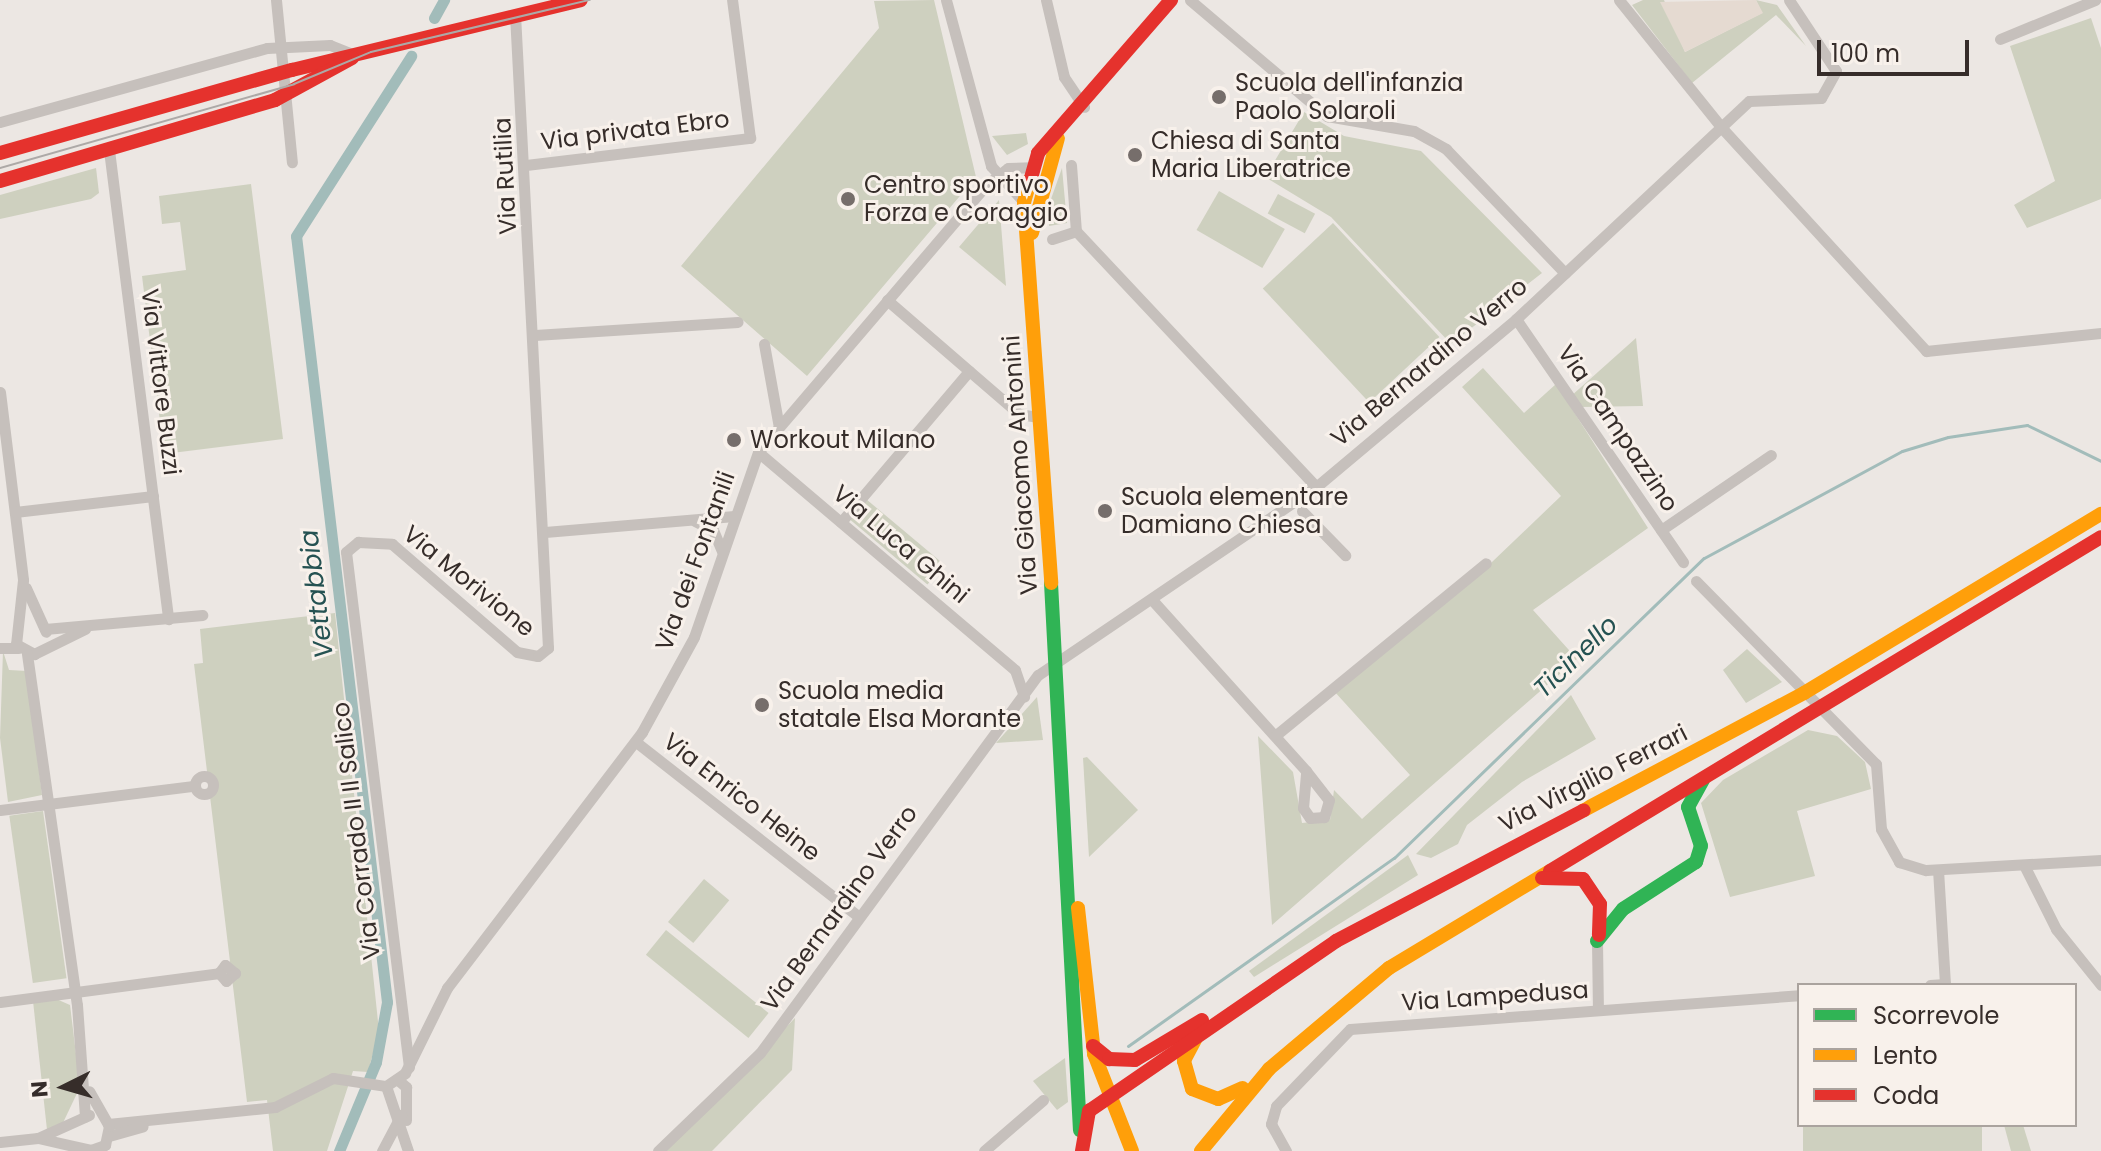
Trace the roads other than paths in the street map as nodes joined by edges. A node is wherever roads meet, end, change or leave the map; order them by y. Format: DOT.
graph roads {
  1 [pos="276,0"];
  2 [pos="581,0"];
  3 [pos="732,0"];
  4 [pos="946,0"];
  5 [pos="1046,0"];
  6 [pos="1171,0"];
  7 [pos="1190,0"];
  8 [pos="1619,0"];
  9 [pos="1789,0"];
  10 [pos="2098,0"];
  11 [pos="515,15"];
  12 [pos="2000,39"];
  13 [pos="279,46"];
  14 [pos="355,55"];
  15 [pos="282,73"];
  16 [pos="285,96"];
  17 [pos="1084,107"];
  18 [pos="0,122"];
  19 [pos="1721,127"];
  20 [pos="1059,134"];
  21 [pos="109,150"];
  22 [pos="0,153"];
  23 [pos="292,162"];
  24 [pos="526,165"];
  25 [pos="1071,165"];
  26 [pos="1031,167"];
  27 [pos="997,176"];
  28 [pos="0,181"];
  29 [pos="1024,202"];
  30 [pos="1076,231"];
  31 [pos="1052,239"];
  32 [pos="1028,262"];
  33 [pos="1565,273"];
  34 [pos="887,300"];
  35 [pos="1516,319"];
  36 [pos="738,322"];
  37 [pos="2101,333"];
  38 [pos="535,335"];
  39 [pos="764,344"];
  40 [pos="969,371"];
  41 [pos="0,392"];
  42 [pos="1039,417"];
  43 [pos="779,427"];
  44 [pos="758,452"];
  45 [pos="1771,455"];
  46 [pos="1316,487"];
  47 [pos="153,496"];
  48 [pos="1302,511"];
  49 [pos="15,512"];
  50 [pos="2101,514"];
  51 [pos="734,516"];
  52 [pos="695,521"];
  53 [pos="841,522"];
  54 [pos="1661,530"];
  55 [pos="545,532"];
  56 [pos="2101,537"];
  57 [pos="352,544"];
  58 [pos="722,552"];
  59 [pos="1345,555"];
  60 [pos="1683,562"];
  61 [pos="1486,563"];
  62 [pos="1696,581"];
  63 [pos="1154,602"];
  64 [pos="202,615"];
  65 [pos="168,619"];
  66 [pos="35,625"];
  67 [pos="85,629"];
  68 [pos="0,639"];
  69 [pos="551,640"];
  70 [pos="29,647"];
  71 [pos="0,648"];
  72 [pos="1057,665"];
  73 [pos="1015,670"];
  74 [pos="1038,675"];
  75 [pos="1804,693"];
  76 [pos="1024,697"];
  77 [pos="1815,707"];
  78 [pos="1276,735"];
  79 [pos="636,742"];
  80 [pos="1306,771"];
  81 [pos="1710,773"];
  82 [pos="194,786"];
  83 [pos="51,803"];
  84 [pos="0,810"];
  85 [pos="2101,860"];
  86 [pos="2024,865"];
  87 [pos="1938,870"];
  88 [pos="1072,880"];
  89 [pos="1517,888"];
  90 [pos="859,917"];
  91 [pos="1597,941"];
  92 [pos="219,973"];
  93 [pos="1945,983"];
  94 [pos="2101,985"];
  95 [pos="75,993"];
  96 [pos="1797,995"];
  97 [pos="0,1002"];
  98 [pos="1598,1010"];
  99 [pos="1227,1012"];
  100 [pos="430,1019"];
  101 [pos="404,1022"];
  102 [pos="1208,1025"];
  103 [pos="1093,1046"];
  104 [pos="409,1067"];
  105 [pos="1269,1069"];
  106 [pos="398,1080"];
  107 [pos="384,1086"];
  108 [pos="1112,1094"];
  109 [pos="405,1095"];
  110 [pos="391,1100"];
  111 [pos="1043,1100"];
  112 [pos="1233,1106"];
  113 [pos="401,1115"];
  114 [pos="86,1119"];
  115 [pos="405,1129"];
  116 [pos="109,1130"];
  117 [pos="1080,1130"];
  118 [pos="38,1138"];
  119 [pos="0,1142"];
  120 [pos="77,1142"];
  121 [pos="94,1150"];
  122 [pos="382,1151"];
  123 [pos="408,1151"];
  124 [pos="658,1151"];
  125 [pos="984,1151"];
  126 [pos="1082,1151"];
  127 [pos="1132,1151"];
  128 [pos="1188,1151"];
  129 [pos="1201,1151"];
  130 [pos="1286,1151"];
  1 -- 13 [label="street"];
  2 -- 11 [label="main road"];
  3 -- 24 [label="street, Via privata Ebro"];
  4 -- 27 [label="street"];
  5 -- 17 [label="street"];
  6 -- 17 [label="main road"];
  7 -- 33 [label="street"];
  8 -- 19 [label="street"];
  9 -- 19 [label="street, Via Bernardino Verro"];
  10 -- 12 [label="street"];
  11 -- 14 [label="main road"];
  11 -- 24 [label="street, Via Rutilia"];
  13 -- 14 [label="street"];
  13 -- 15 [label="street"];
  13 -- 18 [label="street"];
  14 -- 15 [label="main road"];
  14 -- 16 [label="main road"];
  15 -- 16 [label="street"];
  15 -- 22 [label="main road"];
  16 -- 21 [label="main road"];
  16 -- 23 [label="street"];
  17 -- 20 [label="main road"];
  19 -- 33 [label="street, Via Bernardino Verro"];
  19 -- 37 [label="street"];
  20 -- 26 [label="main road"];
  20 -- 32 [label="main road"];
  21 -- 28 [label="main road"];
  21 -- 47 [label="street, Via Vittore Buzzi"];
  24 -- 38 [label="street, Via Rutilia"];
  25 -- 30 [label="street"];
  26 -- 27 [label="street"];
  26 -- 29 [label="main road"];
  27 -- 29 [label="street"];
  27 -- 34 [label="street, Via dei Fontanili"];
  29 -- 32 [label="main road"];
  30 -- 31 [label="street"];
  30 -- 46 [label="street"];
  32 -- 42 [label="main road, Via Giacomo Antonini"];
  33 -- 35 [label="street, Via Bernardino Verro"];
  34 -- 40 [label="street"];
  34 -- 43 [label="street, Via dei Fontanili"];
  35 -- 46 [label="street, Via Bernardino Verro"];
  35 -- 54 [label="street, Via Campazzino"];
  36 -- 38 [label="street"];
  38 -- 55 [label="street, Via Rutilia"];
  39 -- 43 [label="street"];
  40 -- 42 [label="street"];
  40 -- 53 [label="street"];
  41 -- 49 [label="street"];
  42 -- 72 [label="main road, Via Giacomo Antonini"];
  43 -- 44 [label="street, Via dei Fontanili"];
  44 -- 51 [label="street, Via dei Fontanili"];
  44 -- 53 [label="street, Via Luca Ghini"];
  45 -- 54 [label="street"];
  46 -- 63 [label="street, Via Bernardino Verro"];
  47 -- 49 [label="street"];
  47 -- 65 [label="street, Via Vittore Buzzi"];
  48 -- 59 [label="street"];
  49 -- 66 [label="street"];
  50 -- 75 [label="main road, Via Virgilio Ferrari"];
  51 -- 52 [label="street"];
  51 -- 58 [label="street, Via dei Fontanili"];
  52 -- 55 [label="street"];
  52 -- 58 [label="street"];
  53 -- 73 [label="street, Via Luca Ghini"];
  54 -- 60 [label="street, Via Campazzino"];
  55 -- 69 [label="street, Via Rutilia"];
  56 -- 77 [label="main road, Via Virgilio Ferrari"];
  57 -- 69 [label="street, Via Morivione"];
  57 -- 101 [label="street, Via Corrado II Il Salico"];
  58 -- 79 [label="street, Via dei Fontanili"];
  61 -- 78 [label="street"];
  62 -- 75 [label="street"];
  63 -- 72 [label="street, Via Bernardino Verro"];
  63 -- 78 [label="street"];
  64 -- 65 [label="street"];
  65 -- 67 [label="street"];
  66 -- 67 [label="street"];
  66 -- 70 [label="street"];
  66 -- 70 [label="street"];
  67 -- 70 [label="street"];
  68 -- 70 [label="street"];
  70 -- 71 [label="street"];
  70 -- 83 [label="street"];
  72 -- 74 [label="street"];
  72 -- 88 [label="main road, Via Giacomo Antonini"];
  73 -- 74 [label="street"];
  73 -- 76 [label="street"];
  74 -- 76 [label="street, Via Bernardino Verro"];
  75 -- 77 [label="street"];
  75 -- 99 [label="main road, Via Virgilio Ferrari"];
  76 -- 90 [label="street, Via Bernardino Verro"];
  77 -- 81 [label="main road, Via Virgilio Ferrari"];
  77 -- 87 [label="street"];
  78 -- 80 [label="street"];
  79 -- 90 [label="street, Via Enrico Heine"];
  79 -- 100 [label="street, Via dei Fontanili"];
  81 -- 89 [label="main road, Via Virgilio Ferrari"];
  81 -- 91 [label="main road"];
  82 -- 83 [label="street"];
  83 -- 84 [label="street"];
  83 -- 95 [label="street"];
  85 -- 86 [label="street"];
  86 -- 87 [label="street"];
  86 -- 94 [label="street"];
  87 -- 93 [label="street"];
  88 -- 103 [label="main road, Via Giacomo Antonini"];
  88 -- 117 [label="main road, Via Giacomo Antonini"];
  89 -- 91 [label="main road"];
  89 -- 105 [label="main road, Via Virgilio Ferrari"];
  90 -- 124 [label="street, Via Bernardino Verro"];
  91 -- 98 [label="street"];
  92 -- 95 [label="street"];
  95 -- 97 [label="street"];
  95 -- 114 [label="street"];
  96 -- 98 [label="street, Via Lampedusa"];
  98 -- 130 [label="street, Via Lampedusa"];
  99 -- 102 [label="main road, Via Virgilio Ferrari"];
  99 -- 103 [label="main road"];
  100 -- 101 [label="street"];
  100 -- 104 [label="street, Via dei Fontanili"];
  101 -- 104 [label="street, Via Corrado II Il Salico"];
  102 -- 105 [label="main road"];
  102 -- 108 [label="main road, Via Virgilio Ferrari"];
  103 -- 108 [label="main road, Via Giacomo Antonini"];
  104 -- 106 [label="street, Via dei Fontanili"];
  105 -- 112 [label="main road, Via Virgilio Ferrari"];
  106 -- 107 [label="street"];
  106 -- 109 [label="street"];
  107 -- 110 [label="street"];
  107 -- 116 [label="street"];
  108 -- 117 [label="main road"];
  108 -- 127 [label="main road, Via Giacomo Antonini"];
  109 -- 110 [label="street"];
  109 -- 115 [label="street"];
  110 -- 113 [label="street"];
  111 -- 125 [label="street"];
  112 -- 128 [label="main road"];
  112 -- 129 [label="main road, Via Virgilio Ferrari"];
  113 -- 115 [label="street"];
  113 -- 122 [label="street"];
  114 -- 116 [label="street"];
  114 -- 118 [label="street"];
  114 -- 120 [label="street"];
  115 -- 123 [label="street"];
  116 -- 121 [label="street"];
  117 -- 126 [label="main road, Via Giacomo Antonini"];
  118 -- 119 [label="street"];
  118 -- 120 [label="street"];
  120 -- 121 [label="street"];
}
